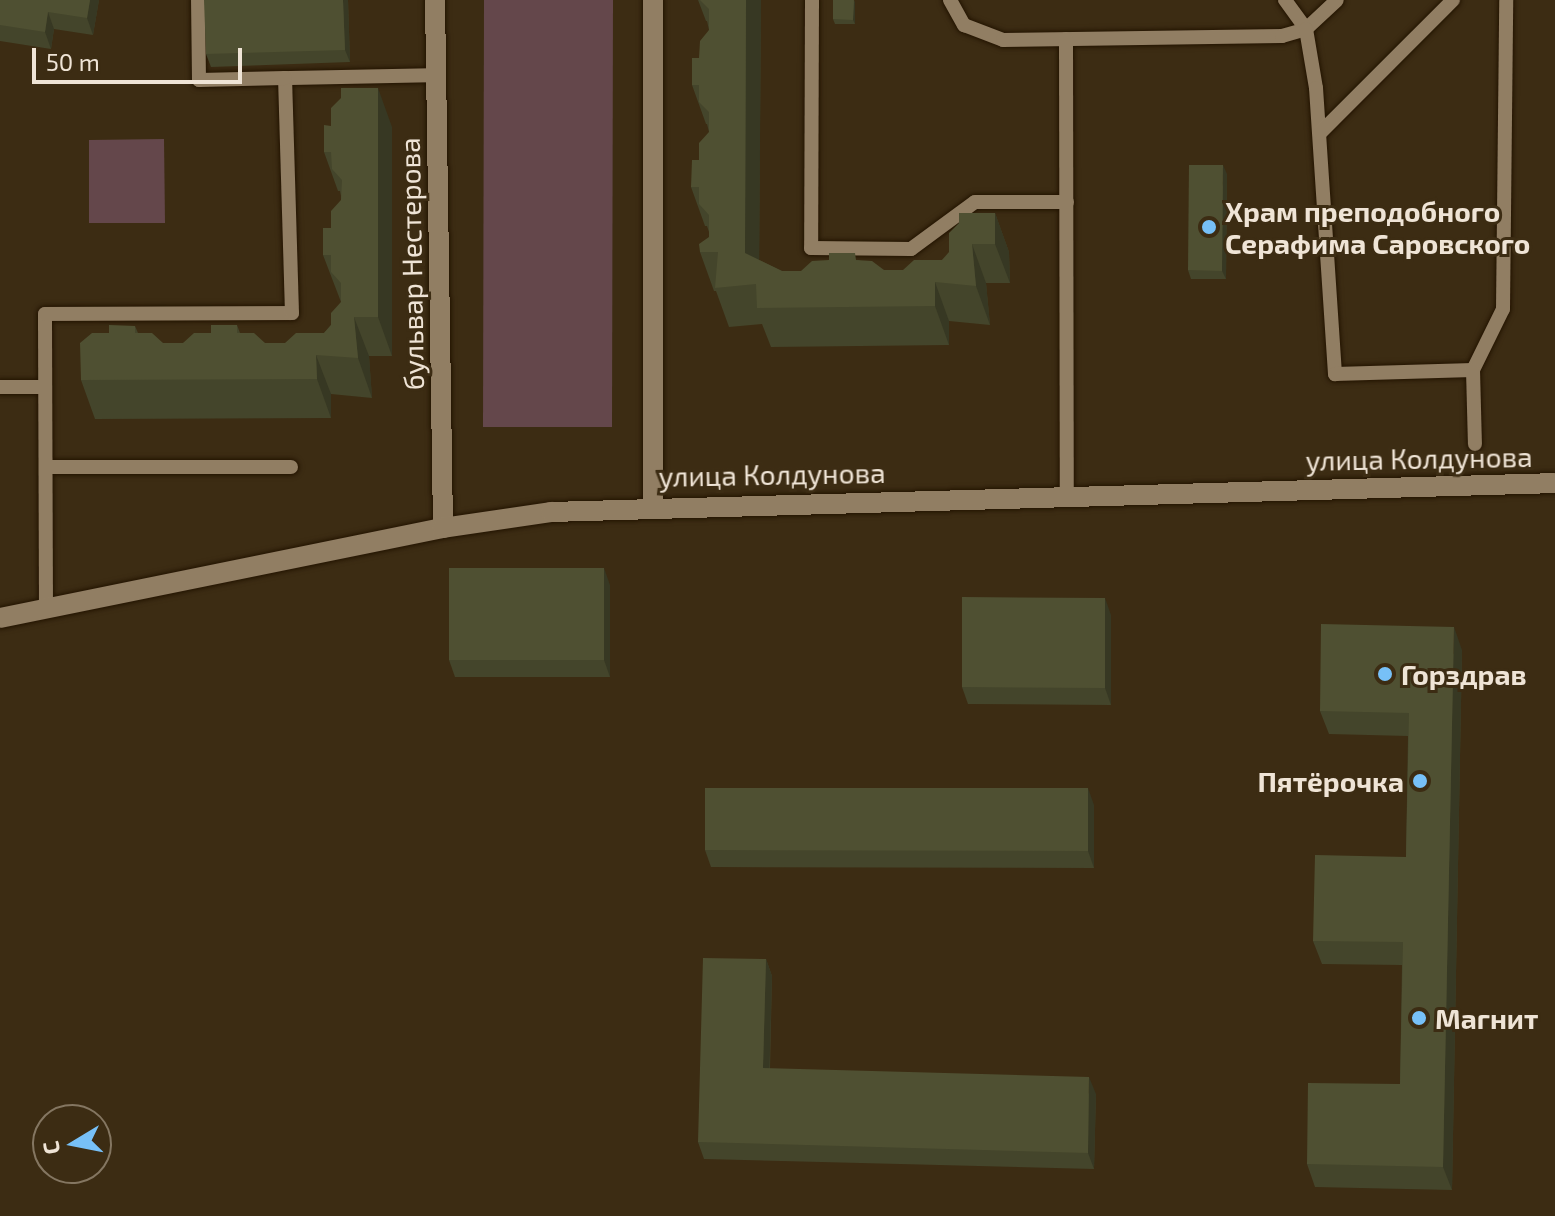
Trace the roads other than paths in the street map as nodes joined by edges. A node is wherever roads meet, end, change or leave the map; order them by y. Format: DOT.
graph roads {
  1 [pos="198,0"];
  2 [pos="435,0"];
  3 [pos="653,0"];
  4 [pos="812,0"];
  5 [pos="950,0"];
  6 [pos="1285,0"];
  7 [pos="1337,0"];
  8 [pos="1453,0"];
  9 [pos="1506,0"];
  10 [pos="1306,29"];
  11 [pos="1066,39"];
  12 [pos="436,75"];
  13 [pos="285,78"];
  14 [pos="1320,133"];
  15 [pos="1067,202"];
  16 [pos="1473,370"];
  17 [pos="0,387"];
  18 [pos="45,387"];
  19 [pos="1475,444"];
  20 [pos="46,467"];
  21 [pos="291,467"];
  22 [pos="1555,483"];
  23 [pos="1067,495"];
  24 [pos="653,505"];
  25 [pos="443,528"];
  26 [pos="46,608"];
  27 [pos="0,618"];
  1 -- 13 [label="lane"];
  2 -- 12 [label="street, бульвар Нестерова"];
  3 -- 24 [label="street"];
  4 -- 15 [label="lane"];
  5 -- 11 [label="lane"];
  6 -- 10 [label="lane"];
  7 -- 10 [label="lane"];
  8 -- 14 [label="lane"];
  9 -- 16 [label="lane"];
  10 -- 11 [label="lane"];
  10 -- 14 [label="lane"];
  11 -- 15 [label="lane"];
  12 -- 13 [label="lane"];
  12 -- 25 [label="street, бульвар Нестерова"];
  13 -- 18 [label="lane"];
  14 -- 16 [label="lane"];
  15 -- 23 [label="lane"];
  16 -- 19 [label="lane"];
  17 -- 18 [label="lane"];
  18 -- 20 [label="lane"];
  20 -- 21 [label="lane"];
  20 -- 26 [label="lane"];
  22 -- 23 [label="street, улица Колдунова"];
  23 -- 24 [label="street, улица Колдунова"];
  24 -- 25 [label="street, улица Колдунова"];
  25 -- 26 [label="street, улица Колдунова"];
  26 -- 27 [label="street, улица Колдунова"];
}
